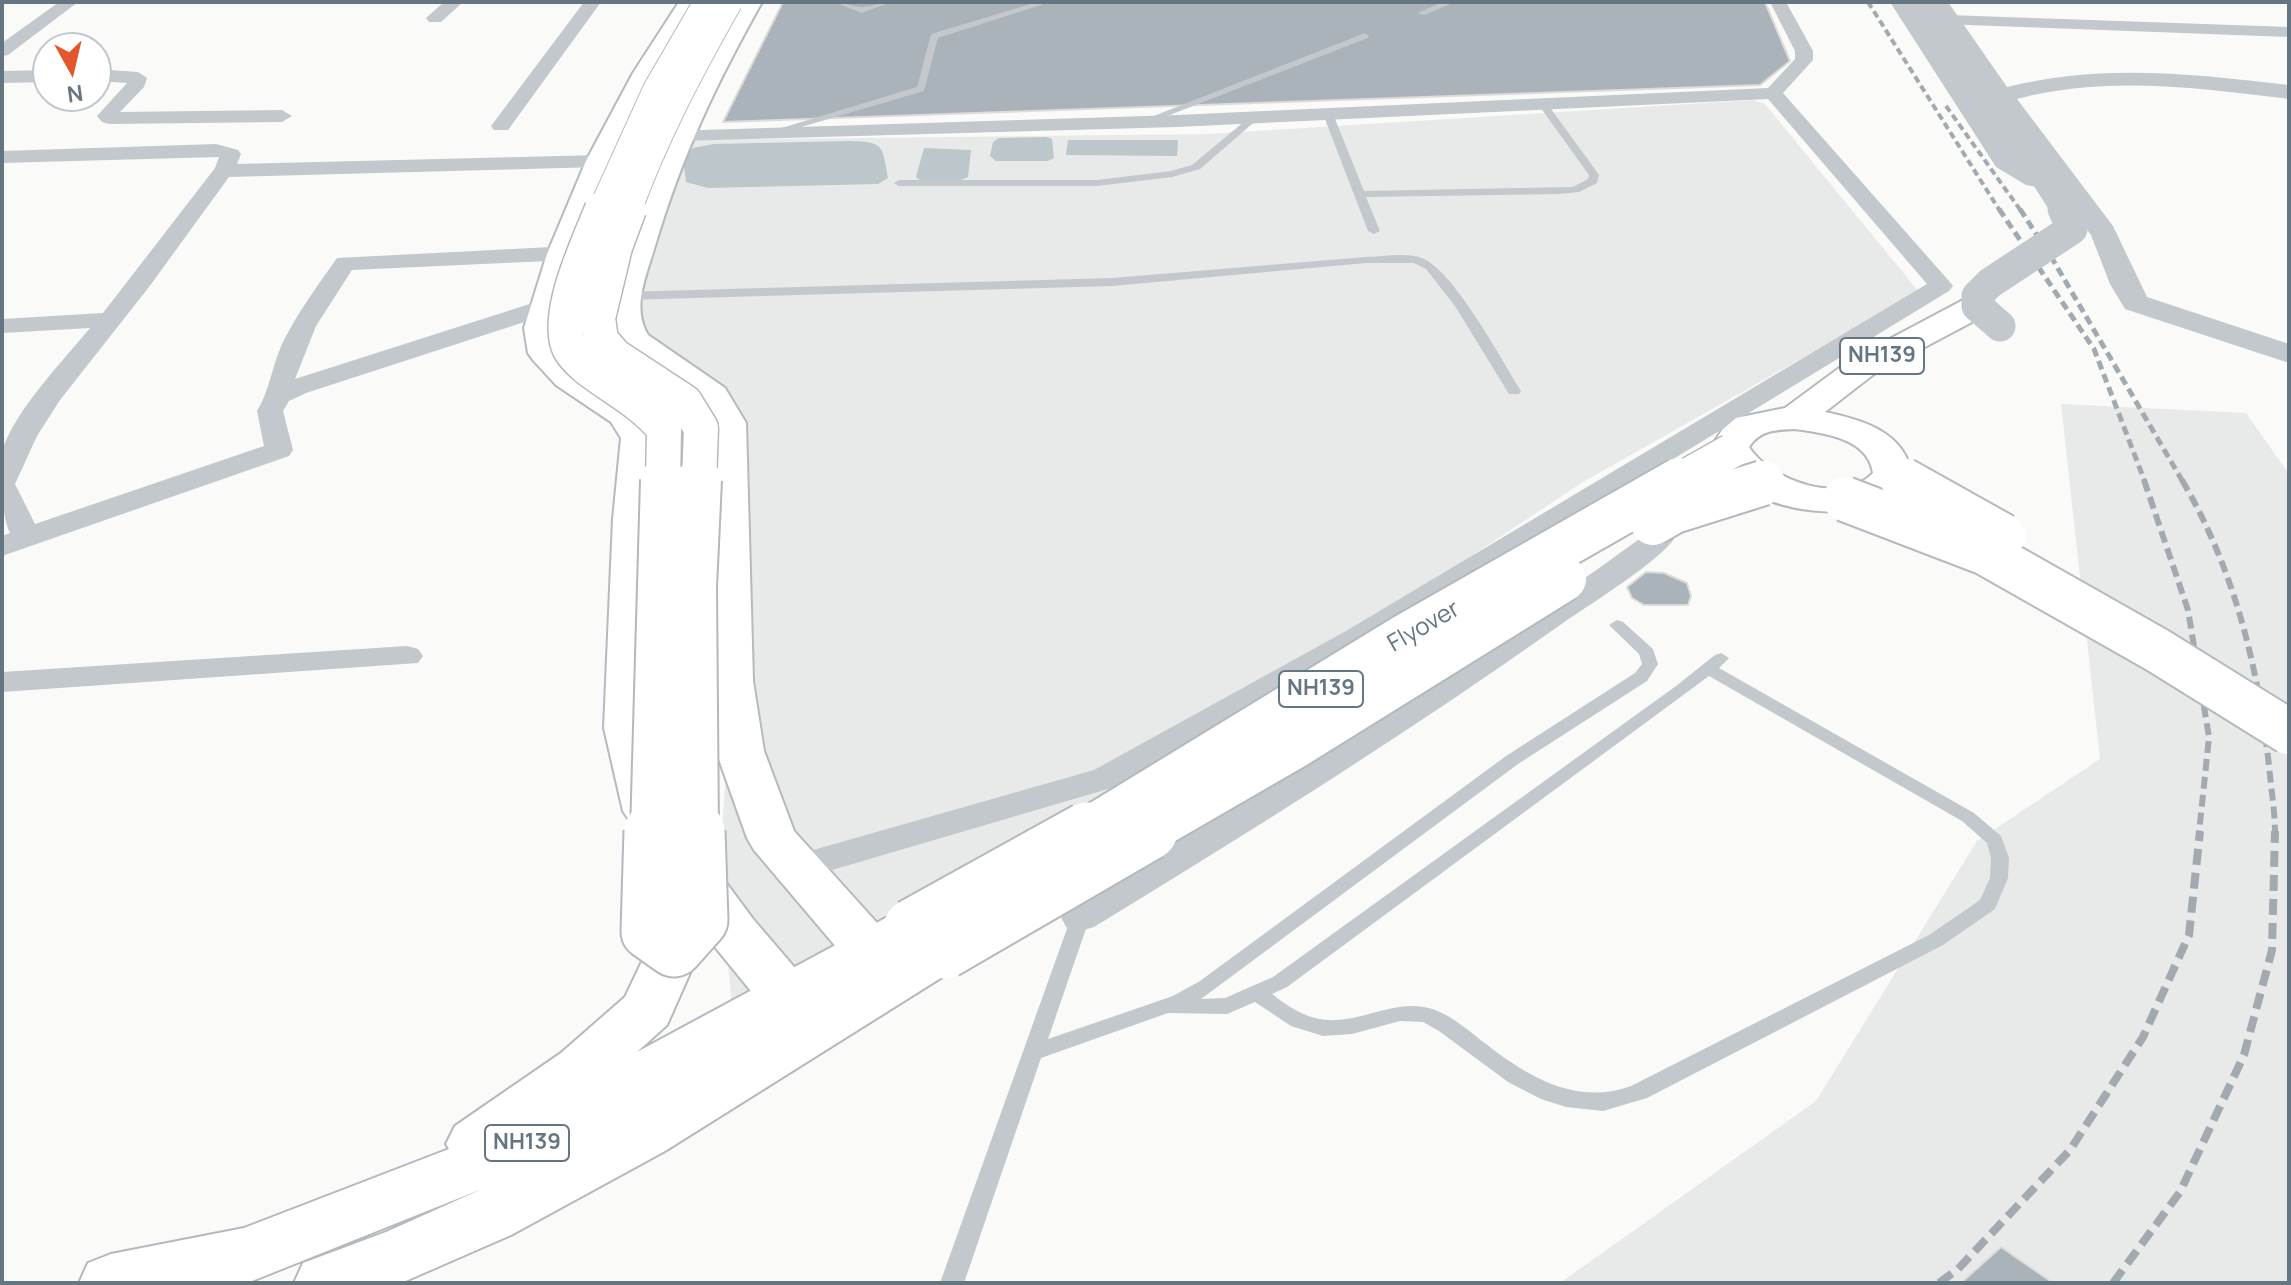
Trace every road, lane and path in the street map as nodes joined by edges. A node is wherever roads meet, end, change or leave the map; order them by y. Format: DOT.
graph roads {
  1 [pos="70,2"];
  2 [pos="455,2"];
  3 [pos="593,2"];
  4 [pos="691,2"];
  5 [pos="707,2"];
  6 [pos="729,2"];
  7 [pos="750,2"];
  8 [pos="838,2"];
  9 [pos="887,2"];
  10 [pos="1046,2"];
  11 [pos="1451,2"];
  12 [pos="1778,2"];
  13 [pos="1901,2"];
  14 [pos="1920,2"];
  15 [pos="1942,11"];
  16 [pos="1421,13"];
  17 [pos="435,18"];
  18 [pos="2289,32"];
  19 [pos="1365,36"];
  20 [pos="2,51"];
  21 [pos="32,76"];
  22 [pos="112,76"];
  23 [pos="2,77"];
  24 [pos="2289,92"];
  25 [pos="1773,93"];
  26 [pos="2002,96"];
  27 [pos="1543,104"];
  28 [pos="112,109"];
  29 [pos="109,112"];
  30 [pos="1328,114"];
  31 [pos="282,116"];
  32 [pos="1254,118"];
  33 [pos="1141,123"];
  34 [pos="501,126"];
  35 [pos="770,133"];
  36 [pos="679,135"];
  37 [pos="2,157"];
  38 [pos="600,161"];
  39 [pos="224,171"];
  40 [pos="899,183"];
  41 [pos="2068,184"];
  42 [pos="1360,194"];
  43 [pos="1374,231"];
  44 [pos="638,250"];
  45 [pos="563,254"];
  46 [pos="624,296"];
  47 [pos="545,307"];
  48 [pos="1989,316"];
  49 [pos="111,320"];
  50 [pos="2,326"];
  51 [pos="2289,354"];
  52 [pos="1514,391"];
  53 [pos="279,396"];
  54 [pos="1812,420"];
  55 [pos="1731,451"];
  56 [pos="1893,475"];
  57 [pos="1763,483"];
  58 [pos="2,484"];
  59 [pos="1611,484"];
  60 [pos="1845,499"];
  61 [pos="14,542"];
  62 [pos="1617,625"];
  63 [pos="729,632"];
  64 [pos="627,641"];
  65 [pos="407,656"];
  66 [pos="2,682"];
  67 [pos="2289,698"];
  68 [pos="2289,732"];
  69 [pos="798,867"];
  70 [pos="1080,917"];
  71 [pos="674,948"];
  72 [pos="906,952"];
  73 [pos="1258,994"];
  74 [pos="1163,1008"];
  75 [pos="799,1013"];
  76 [pos="1031,1053"];
  77 [pos="421,1216"];
  78 [pos="111,1283"];
  79 [pos="326,1283"];
  80 [pos="952,1283"];
  1 -- 20 [label="street"];
  2 -- 17 [label="street"];
  3 -- 34 [label="street"];
  4 -- 38 [label="main road"];
  5 -- 71 [label="main road, bridge"];
  6 -- 71 [label="main road, bridge"];
  7 -- 36 [label="main road"];
  8 -- 9 [label="lane"];
  10 -- 35 [label="lane"];
  11 -- 16 [label="lane"];
  12 -- 25 [label="street"];
  13 -- 41 [label="street"];
  14 -- 48 [label="street, bridge"];
  15 -- 18 [label="street"];
  15 -- 26 [label="street"];
  19 -- 33 [label="lane"];
  21 -- 23 [label="street"];
  22 -- 28 [label="street"];
  24 -- 26 [label="street"];
  25 -- 27 [label="street"];
  25 -- 59 [label="street"];
  26 -- 41 [label="street"];
  27 -- 30 [label="street"];
  27 -- 42 [label="lane"];
  29 -- 31 [label="street"];
  30 -- 32 [label="street"];
  30 -- 42 [label="lane"];
  32 -- 33 [label="street"];
  32 -- 40 [label="lane"];
  33 -- 35 [label="street"];
  35 -- 36 [label="street"];
  36 -- 44 [label="main road"];
  37 -- 39 [label="street"];
  38 -- 39 [label="street"];
  38 -- 45 [label="main road"];
  39 -- 49 [label="street"];
  41 -- 51 [label="street"];
  42 -- 43 [label="lane"];
  44 -- 45 [label="street"];
  44 -- 46 [label="main road"];
  45 -- 47 [label="main road"];
  45 -- 53 [label="street"];
  46 -- 47 [label="street"];
  46 -- 52 [label="lane"];
  46 -- 63 [label="main road"];
  47 -- 53 [label="street"];
  47 -- 64 [label="main road"];
  48 -- 54 [label="main road, NH139"];
  49 -- 50 [label="street"];
  49 -- 58 [label="street"];
  53 -- 61 [label="street"];
  54 -- 55 [label="main road, Flyover / NH139"];
  54 -- 56 [label="main road, Flyover / NH139"];
  55 -- 57 [label="main road"];
  55 -- 72 [label="main road, Flyover / NH139, bridge"];
  56 -- 60 [label="main road"];
  56 -- 67 [label="main road, bridge"];
  57 -- 60 [label="main road"];
  57 -- 72 [label="main road, Flyover / NH139, bridge"];
  58 -- 61 [label="street"];
  59 -- 69 [label="street"];
  59 -- 70 [label="street"];
  60 -- 68 [label="main road, bridge"];
  62 -- 74 [label="lane"];
  63 -- 64 [label="main road"];
  63 -- 69 [label="main road"];
  64 -- 75 [label="main road"];
  65 -- 66 [label="street"];
  69 -- 72 [label="main road"];
  70 -- 76 [label="lane"];
  71 -- 77 [label="main road"];
  72 -- 75 [label="main road, NH139"];
  73 -- 73 [label="lane"];
  73 -- 74 [label="lane"];
  74 -- 76 [label="lane"];
  75 -- 77 [label="main road, NH139"];
  76 -- 80 [label="lane"];
  77 -- 78 [label="main road, NH139"];
  77 -- 79 [label="main road, NH139"];
}
